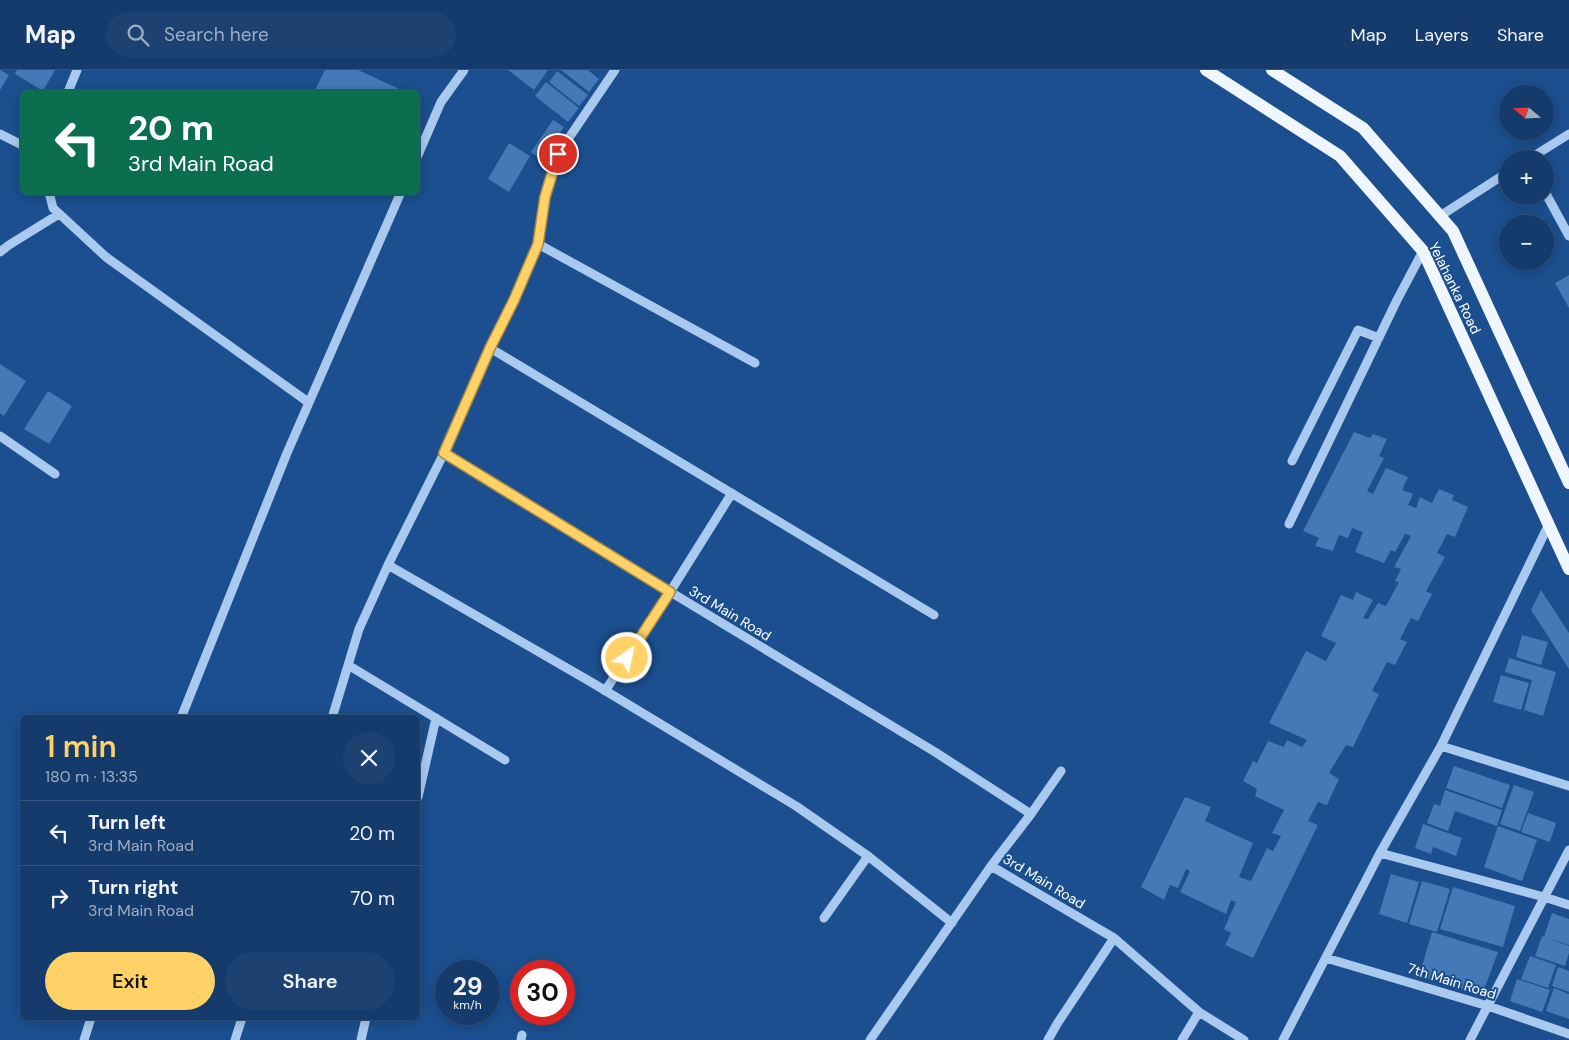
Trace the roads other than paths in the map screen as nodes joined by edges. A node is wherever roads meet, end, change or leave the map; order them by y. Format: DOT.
graph roads {
  1 [pos="77,70"];
  2 [pos="464,70"];
  3 [pos="615,70"];
  4 [pos="1206,70"];
  5 [pos="1272,70"];
  6 [pos="69,90"];
  7 [pos="0,134"];
  8 [pos="1569,134"];
  9 [pos="20,144"];
  10 [pos="420,150"];
  11 [pos="1543,150"];
  12 [pos="1499,178"];
  13 [pos="50,195"];
  14 [pos="400,195"];
  15 [pos="1552,205"];
  16 [pos="59,214"];
  17 [pos="1440,216"];
  18 [pos="1569,236"];
  19 [pos="538,244"];
  20 [pos="1423,251"];
  21 [pos="0,252"];
  22 [pos="1379,338"];
  23 [pos="490,348"];
  24 [pos="755,363"];
  25 [pos="308,402"];
  26 [pos="0,436"];
  27 [pos="444,453"];
  28 [pos="1292,461"];
  29 [pos="55,474"];
  30 [pos="1569,483"];
  31 [pos="732,493"];
  32 [pos="1289,524"];
  33 [pos="1549,524"];
  34 [pos="388,565"];
  35 [pos="1569,570"];
  36 [pos="670,592"];
  37 [pos="934,615"];
  38 [pos="348,665"];
  39 [pos="605,691"];
  40 [pos="182,715"];
  41 [pos="333,715"];
  42 [pos="436,718"];
  43 [pos="1441,746"];
  44 [pos="505,760"];
  45 [pos="1061,771"];
  46 [pos="1569,786"];
  47 [pos="420,788"];
  48 [pos="1031,814"];
  49 [pos="1569,850"];
  50 [pos="1380,853"];
  51 [pos="868,856"];
  52 [pos="991,866"];
  53 [pos="1544,897"];
  54 [pos="1569,905"];
  55 [pos="824,918"];
  56 [pos="952,923"];
  57 [pos="1114,938"];
  58 [pos="1326,958"];
  59 [pos="1488,1006"];
  60 [pos="1199,1012"];
  61 [pos="90,1020"];
  62 [pos="241,1020"];
  63 [pos="366,1020"];
  64 [pos="1569,1034"];
  65 [pos="84,1040"];
  66 [pos="235,1040"];
  67 [pos="361,1040"];
  68 [pos="870,1040"];
  69 [pos="1048,1040"];
  70 [pos="1182,1040"];
  71 [pos="1244,1040"];
  72 [pos="1283,1040"];
  73 [pos="1470,1040"];
  1 -- 6 [label="street"];
  2 -- 10 [label="street"];
  3 -- 19 [label="street"];
  4 -- 20 [label="main road, Yelahanka Road"];
  5 -- 17 [label="main road, Yelahanka Road"];
  7 -- 9 [label="street"];
  8 -- 11 [label="street"];
  12 -- 17 [label="street"];
  13 -- 16 [label="street"];
  14 -- 25 [label="street"];
  15 -- 18 [label="street"];
  16 -- 21 [label="street"];
  16 -- 25 [label="street"];
  17 -- 30 [label="main road, Yelahanka Road"];
  19 -- 23 [label="street"];
  19 -- 24 [label="street"];
  20 -- 22 [label="street"];
  20 -- 33 [label="main road, Yelahanka Road"];
  22 -- 28 [label="street"];
  22 -- 32 [label="street"];
  23 -- 27 [label="street"];
  23 -- 31 [label="street"];
  25 -- 40 [label="street"];
  26 -- 29 [label="street"];
  27 -- 34 [label="street"];
  27 -- 36 [label="street, 3rd Main Road"];
  31 -- 36 [label="street"];
  31 -- 37 [label="street"];
  33 -- 35 [label="main road, Yelahanka Road"];
  33 -- 43 [label="street"];
  34 -- 38 [label="street"];
  34 -- 39 [label="street"];
  36 -- 39 [label="street"];
  36 -- 48 [label="street, 3rd Main Road"];
  38 -- 41 [label="street"];
  38 -- 42 [label="street"];
  39 -- 51 [label="street"];
  42 -- 44 [label="street"];
  42 -- 47 [label="street"];
  43 -- 46 [label="street"];
  43 -- 50 [label="street"];
  45 -- 48 [label="street"];
  48 -- 52 [label="street, 3rd Main Road"];
  49 -- 53 [label="street"];
  50 -- 53 [label="street"];
  50 -- 58 [label="street"];
  51 -- 55 [label="street"];
  51 -- 56 [label="street"];
  52 -- 56 [label="street"];
  52 -- 57 [label="street, 3rd Main Road"];
  53 -- 54 [label="street"];
  53 -- 59 [label="street"];
  56 -- 68 [label="street"];
  57 -- 60 [label="street, 3rd Main Road"];
  57 -- 69 [label="street"];
  58 -- 59 [label="street, 7th Main Road"];
  58 -- 72 [label="street"];
  59 -- 64 [label="street, 7th Main Road"];
  59 -- 73 [label="street"];
  60 -- 70 [label="street"];
  60 -- 71 [label="street, 3rd Main Road"];
  61 -- 65 [label="street"];
  62 -- 66 [label="street"];
  63 -- 67 [label="street"];
}
